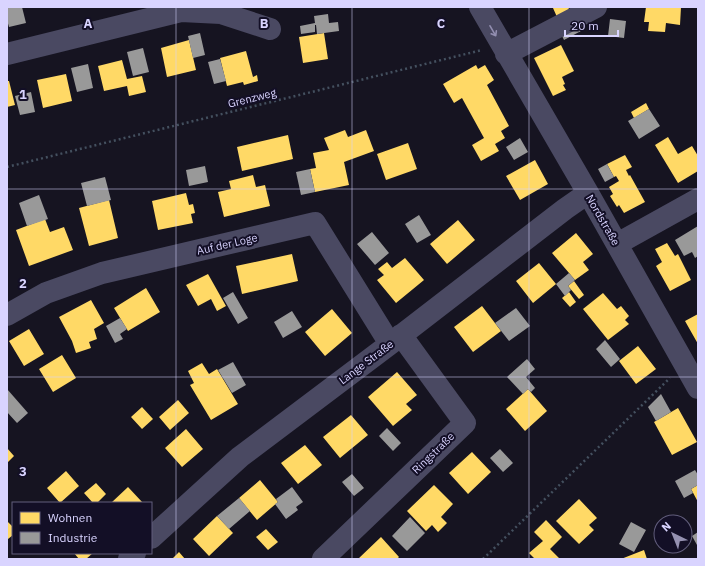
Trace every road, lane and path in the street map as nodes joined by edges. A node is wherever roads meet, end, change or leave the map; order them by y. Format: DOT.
graph roads {
  1 [pos="480,7"];
  2 [pos="596,7"];
  3 [pos="270,29"];
  4 [pos="504,50"];
  5 [pos="7,54"];
  6 [pos="7,167"];
  7 [pos="588,194"];
  8 [pos="698,199"];
  9 [pos="617,244"];
  10 [pos="7,315"];
  11 [pos="395,340"];
  12 [pos="684,364"];
  13 [pos="698,388"];
  14 [pos="152,537"];
  15 [pos="323,559"];
  16 [pos="483,559"];
  1 -- 4 [label="street, Nordstraße, one-way"];
  2 -- 4 [label="street"];
  3 -- 5 [label="street"];
  4 -- 6 [label="path, Grenzweg"];
  4 -- 7 [label="street, Nordstraße"];
  7 -- 9 [label="street, Nordstraße"];
  7 -- 11 [label="street, Lange Straße"];
  8 -- 9 [label="street"];
  9 -- 12 [label="street, Nordstraße"];
  10 -- 11 [label="street, Auf der Loge"];
  11 -- 14 [label="street, Lange Straße"];
  11 -- 15 [label="street, Ringstraße"];
  12 -- 13 [label="street, Nordstraße"];
  12 -- 16 [label="path"];
}
